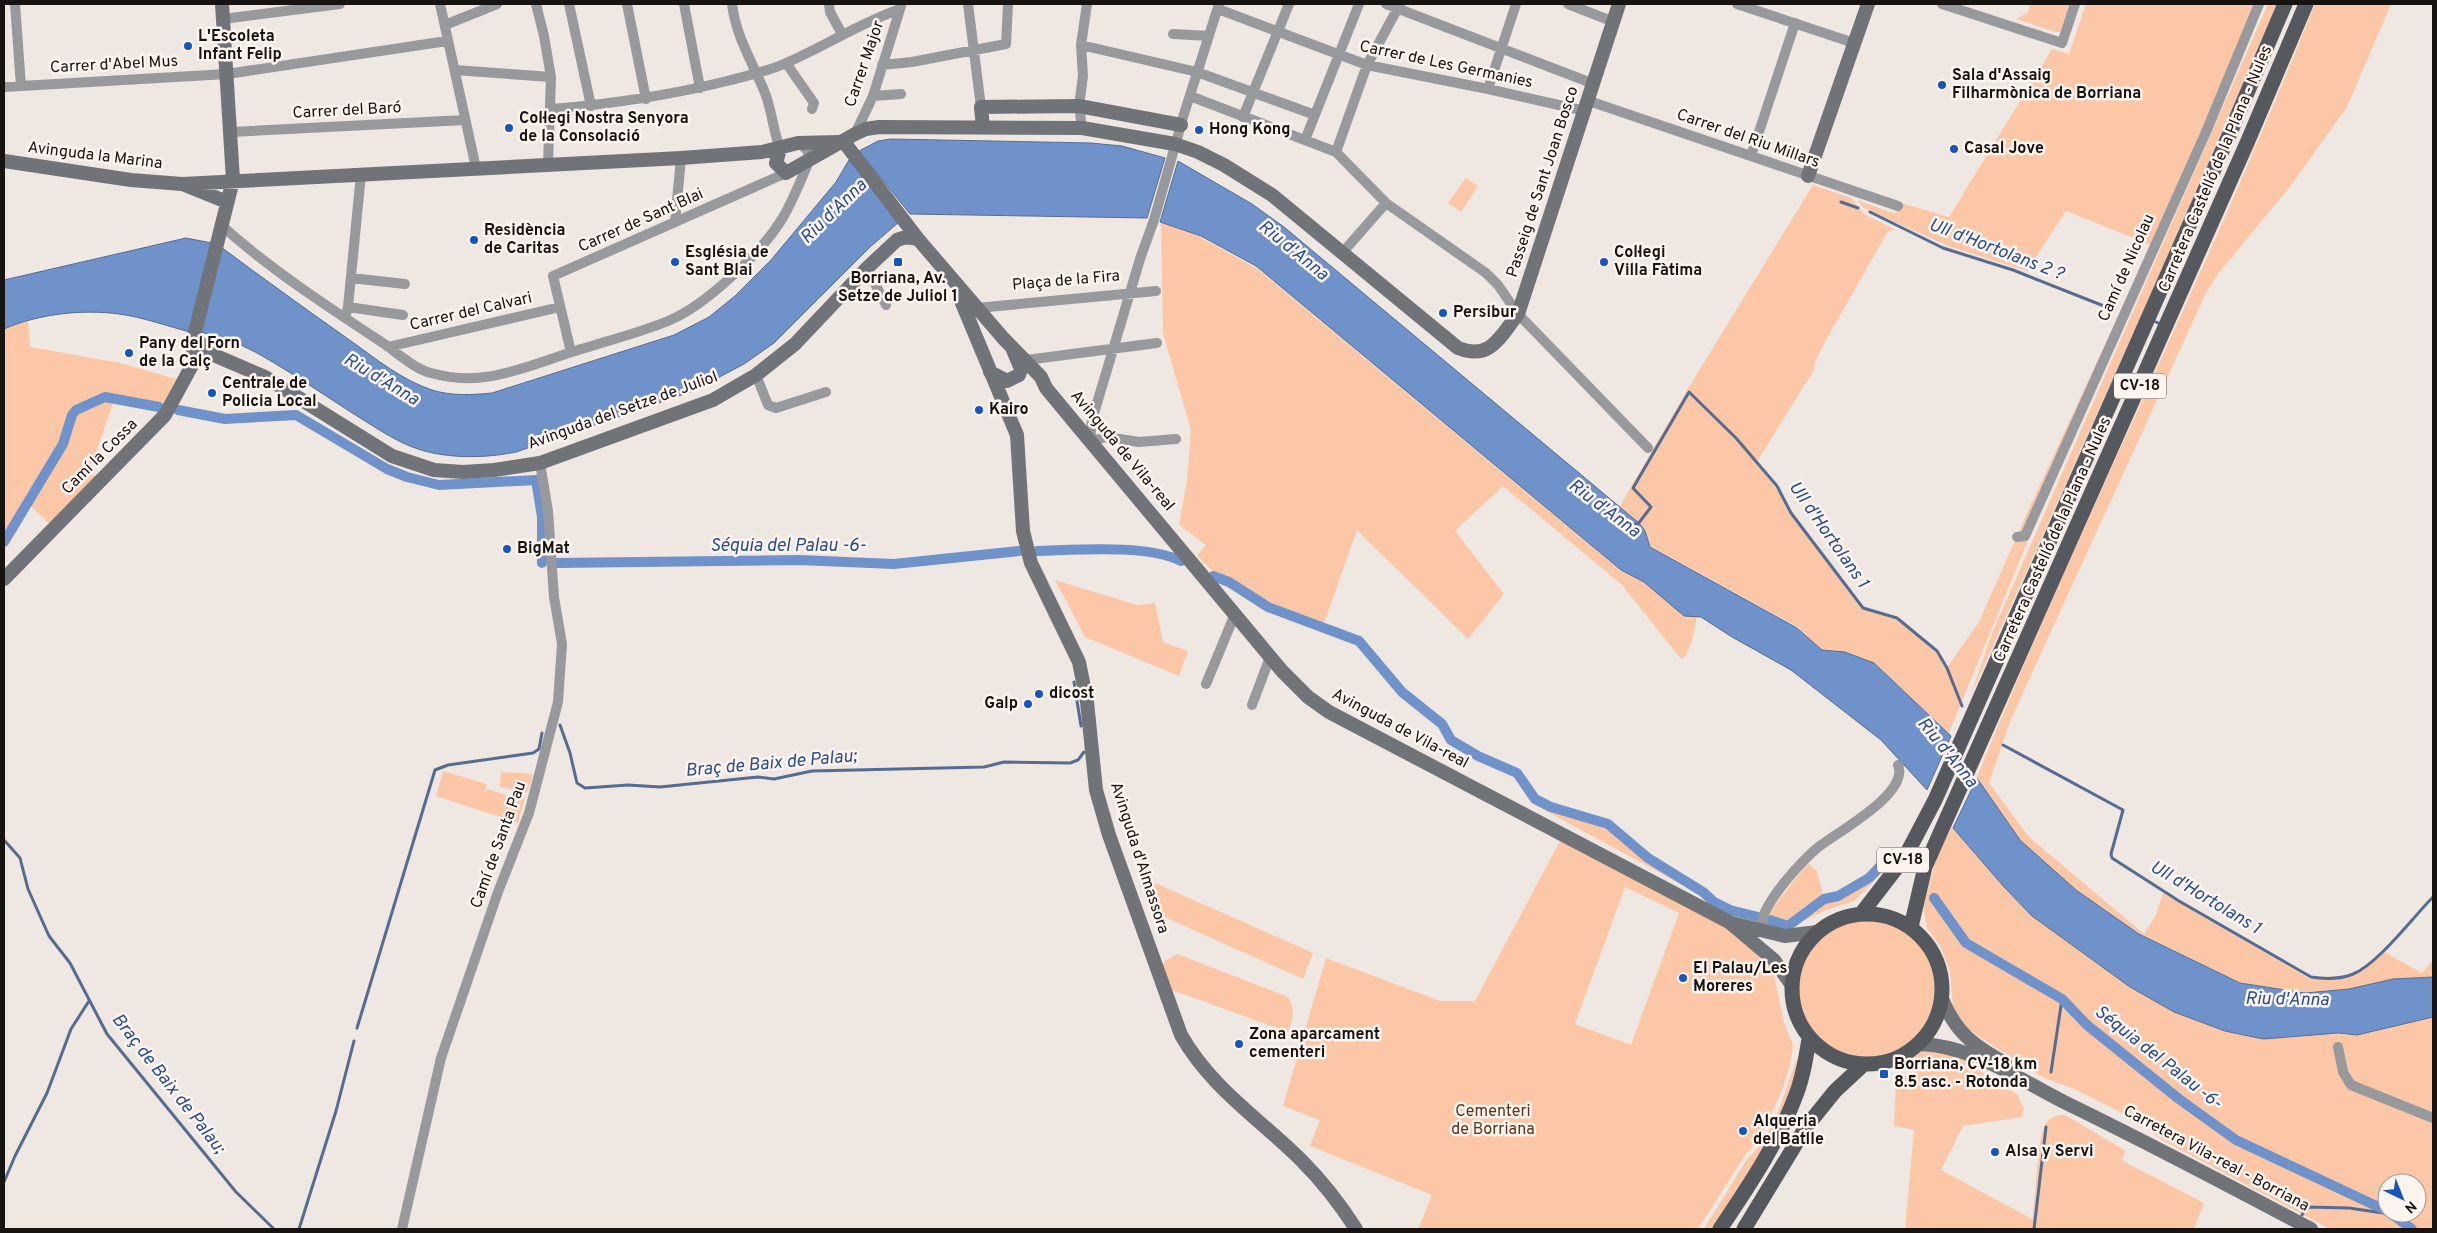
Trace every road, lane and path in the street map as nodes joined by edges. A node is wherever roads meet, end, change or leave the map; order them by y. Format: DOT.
graph roads {
  1 [pos="15,4"];
  2 [pos="222,4"];
  3 [pos="340,4"];
  4 [pos="440,4"];
  5 [pos="497,4"];
  6 [pos="536,4"];
  7 [pos="569,4"];
  8 [pos="626,4"];
  9 [pos="684,4"];
  10 [pos="732,4"];
  11 [pos="829,4"];
  12 [pos="968,4"];
  13 [pos="1008,4"];
  14 [pos="1087,4"];
  15 [pos="1289,4"];
  16 [pos="1359,4"];
  17 [pos="1386,4"];
  18 [pos="1516,4"];
  19 [pos="1568,4"];
  20 [pos="1619,4"];
  21 [pos="1737,4"];
  22 [pos="1868,4"];
  23 [pos="1942,4"];
  24 [pos="2075,4"];
  25 [pos="2259,4"];
  26 [pos="2285,4"];
  27 [pos="2306,4"];
  28 [pos="901,6"];
  29 [pos="1219,6"];
  30 [pos="1399,6"];
  31 [pos="223,19"];
  32 [pos="1614,22"];
  33 [pos="1796,23"];
  34 [pos="445,25"];
  35 [pos="1277,32"];
  36 [pos="842,34"];
  37 [pos="1173,34"];
  38 [pos="1209,36"];
  39 [pos="448,41"];
  40 [pos="1854,43"];
  41 [pos="1081,45"];
  42 [pos="1500,48"];
  43 [pos="973,51"];
  44 [pos="1338,56"];
  45 [pos="786,63"];
  46 [pos="882,65"];
  47 [pos="1367,65"];
  48 [pos="455,70"];
  49 [pos="1197,72"];
  50 [pos="756,73"];
  51 [pos="227,74"];
  52 [pos="551,78"];
  53 [pos="1594,84"];
  54 [pos="21,86"];
  55 [pos="4,87"];
  56 [pos="700,88"];
  57 [pos="1488,89"];
  58 [pos="1252,93"];
  59 [pos="901,94"];
  60 [pos="872,96"];
  61 [pos="1190,96"];
  62 [pos="646,98"];
  63 [pos="591,106"];
  64 [pos="1079,106"];
  65 [pos="1587,106"];
  66 [pos="981,107"];
  67 [pos="551,109"];
  68 [pos="812,109"];
  69 [pos="1315,115"];
  70 [pos="1243,117"];
  71 [pos="466,120"];
  72 [pos="1181,125"];
  73 [pos="983,127"];
  74 [pos="1082,128"];
  75 [pos="231,132"];
  76 [pos="849,138"];
  77 [pos="1305,140"];
  78 [pos="798,143"];
  79 [pos="780,148"];
  80 [pos="1173,151"];
  81 [pos="1336,152"];
  82 [pos="1751,156"];
  83 [pos="681,158"];
  84 [pos="809,160"];
  85 [pos="4,161"];
  86 [pos="548,165"];
  87 [pos="476,168"];
  88 [pos="786,173"];
  89 [pos="361,174"];
  90 [pos="1808,176"];
  91 [pos="233,180"];
  92 [pos="182,184"];
  93 [pos="227,202"];
  94 [pos="1386,203"];
  95 [pos="1898,206"];
  96 [pos="675,222"];
  97 [pos="221,225"];
  98 [pos="918,239"];
  99 [pos="1343,252"];
  100 [pos="866,268"];
  101 [pos="351,278"];
  102 [pos="405,284"];
  103 [pos="1156,291"];
  104 [pos="1130,292"];
  105 [pos="886,305"];
  106 [pos="348,307"];
  107 [pos="560,307"];
  108 [pos="972,310"];
  109 [pos="1518,314"];
  110 [pos="402,315"];
  111 [pos="344,318"];
  112 [pos="195,334"];
  113 [pos="1157,343"];
  114 [pos="388,347"];
  115 [pos="1011,347"];
  116 [pos="1113,349"];
  117 [pos="571,352"];
  118 [pos="208,353"];
  119 [pos="985,356"];
  120 [pos="1026,360"];
  121 [pos="192,364"];
  122 [pos="989,371"];
  123 [pos="756,375"];
  124 [pos="1016,378"];
  125 [pos="1046,388"];
  126 [pos="826,392"];
  127 [pos="1006,407"];
  128 [pos="1092,420"];
  129 [pos="1075,423"];
  130 [pos="1176,439"];
  131 [pos="1090,441"];
  132 [pos="1648,448"];
  133 [pos="540,463"];
  134 [pos="2017,537"];
  135 [pos="4,579"];
  136 [pos="1235,614"];
  137 [pos="1270,657"];
  138 [pos="1206,684"];
  139 [pos="1252,705"];
  140 [pos="1898,765"];
  141 [pos="1861,914"];
  142 [pos="1729,922"];
  143 [pos="1911,927"];
  144 [pos="1761,930"];
  145 [pos="1817,932"];
  146 [pos="1791,984"];
  147 [pos="1942,999"];
  148 [pos="1809,1039"];
  149 [pos="1919,1044"];
  150 [pos="2338,1047"];
  151 [pos="1863,1065"];
  152 [pos="2433,1118"];
  153 [pos="2105,1120"];
  154 [pos="402,1229"];
  155 [pos="1356,1229"];
  156 [pos="1720,1229"];
  157 [pos="1744,1229"];
  158 [pos="2312,1229"];
  1 -- 54 [label="street"];
  2 -- 31 [label="street"];
  3 -- 31 [label="street"];
  4 -- 34 [label="street"];
  5 -- 34 [label="street"];
  6 -- 52 [label="street"];
  7 -- 63 [label="street"];
  8 -- 62 [label="street"];
  9 -- 56 [label="street"];
  10 -- 50 [label="street"];
  11 -- 36 [label="street"];
  12 -- 43 [label="street"];
  13 -- 43 [label="street"];
  14 -- 41 [label="street"];
  15 -- 35 [label="street"];
  16 -- 44 [label="street"];
  17 -- 30 [label="street"];
  18 -- 42 [label="street"];
  19 -- 32 [label="street"];
  20 -- 32 [label="street, Passeig de Sant Joan Bosco"];
  21 -- 33 [label="street"];
  22 -- 40 [label="street"];
  23 -- 24 [label="street"];
  25 -- 134 [label="street, Camí de Nicolau"];
  26 -- 141 [label="main road, Carretera Castelló de la Plana - Nules / CV-18"];
  27 -- 143 [label="main road, Carretera Castelló de la Plana - Nules / CV-18"];
  28 -- 36 [label="street"];
  28 -- 46 [label="street, Carrer Major"];
  29 -- 35 [label="street, Carrer de Les Germanies"];
  29 -- 38 [label="street, Plaça de la Fira"];
  30 -- 42 [label="street"];
  30 -- 47 [label="street"];
  31 -- 51 [label="street"];
  32 -- 53 [label="street, Passeig de Sant Joan Bosco"];
  33 -- 40 [label="street"];
  33 -- 82 [label="street"];
  34 -- 39 [label="street"];
  35 -- 44 [label="street, Carrer de Les Germanies"];
  35 -- 58 [label="street"];
  36 -- 45 [label="street"];
  37 -- 38 [label="street"];
  38 -- 49 [label="street, Plaça de la Fira"];
  39 -- 48 [label="street"];
  39 -- 51 [label="street, Carrer d'Abel Mus"];
  40 -- 90 [label="street"];
  41 -- 49 [label="street"];
  41 -- 64 [label="street"];
  42 -- 53 [label="street"];
  42 -- 57 [label="street"];
  43 -- 46 [label="street"];
  43 -- 66 [label="street"];
  44 -- 47 [label="street, Carrer de Les Germanies"];
  44 -- 69 [label="street"];
  45 -- 50 [label="street"];
  45 -- 68 [label="street"];
  46 -- 60 [label="street, Carrer Major"];
  47 -- 57 [label="street, Carrer de Les Germanies"];
  47 -- 81 [label="street"];
  48 -- 52 [label="street"];
  48 -- 71 [label="street"];
  49 -- 58 [label="street"];
  49 -- 61 [label="street, Plaça de la Fira"];
  50 -- 56 [label="street"];
  50 -- 79 [label="street"];
  51 -- 54 [label="street, Carrer d'Abel Mus"];
  51 -- 75 [label="street"];
  52 -- 67 [label="street"];
  53 -- 65 [label="street, Passeig de Sant Joan Bosco"];
  54 -- 55 [label="street, Carrer d'Abel Mus"];
  56 -- 62 [label="street"];
  57 -- 65 [label="street, Carrer de Les Germanies"];
  58 -- 69 [label="street"];
  58 -- 70 [label="street"];
  59 -- 60 [label="street"];
  60 -- 76 [label="street, Carrer Major"];
  61 -- 70 [label="street"];
  61 -- 72 [label="street, Plaça de la Fira"];
  62 -- 63 [label="street"];
  63 -- 67 [label="street"];
  64 -- 66 [label="street"];
  64 -- 72 [label="street"];
  64 -- 74 [label="street"];
  65 -- 82 [label="street, Carrer del Riu Millars"];
  65 -- 109 [label="street, Passeig de Sant Joan Bosco"];
  66 -- 73 [label="street"];
  67 -- 86 [label="street"];
  69 -- 77 [label="street"];
  70 -- 77 [label="street"];
  71 -- 75 [label="street, Carrer del Baró"];
  71 -- 87 [label="street"];
  72 -- 80 [label="street, Plaça de la Fira"];
  73 -- 74 [label="street"];
  73 -- 76 [label="street"];
  74 -- 80 [label="street"];
  75 -- 91 [label="street"];
  76 -- 78 [label="street"];
  76 -- 84 [label="street"];
  76 -- 98 [label="street"];
  77 -- 81 [label="street"];
  78 -- 79 [label="street"];
  78 -- 84 [label="street"];
  79 -- 83 [label="street"];
  79 -- 88 [label="street"];
  80 -- 99 [label="street"];
  80 -- 104 [label="street, Plaça de la Fira"];
  81 -- 94 [label="street"];
  82 -- 90 [label="street, Carrer del Riu Millars"];
  83 -- 86 [label="street"];
  83 -- 96 [label="street"];
  84 -- 88 [label="street"];
  84 -- 117 [label="street"];
  85 -- 92 [label="street, Avinguda la Marina"];
  86 -- 87 [label="street"];
  87 -- 89 [label="street"];
  88 -- 96 [label="street, Carrer de Sant Blai"];
  89 -- 91 [label="street"];
  89 -- 101 [label="street"];
  90 -- 95 [label="street, Carrer del Riu Millars"];
  91 -- 92 [label="street"];
  91 -- 93 [label="street"];
  92 -- 93 [label="street"];
  93 -- 97 [label="street"];
  94 -- 99 [label="street"];
  94 -- 109 [label="street"];
  96 -- 107 [label="street, Carrer de Sant Blai"];
  97 -- 111 [label="street"];
  97 -- 112 [label="street"];
  98 -- 100 [label="street, Avinguda del Setze de Juliol"];
  98 -- 108 [label="street"];
  99 -- 109 [label="street, Passeig de Sant Joan Bosco"];
  100 -- 105 [label="street"];
  100 -- 123 [label="street, Avinguda del Setze de Juliol"];
  101 -- 102 [label="street"];
  101 -- 106 [label="street"];
  103 -- 104 [label="street"];
  104 -- 108 [label="street, Plaça de la Fira"];
  104 -- 116 [label="street"];
  106 -- 110 [label="street"];
  106 -- 111 [label="street"];
  107 -- 114 [label="street, Carrer del Calvari"];
  107 -- 117 [label="street, Carrer de Sant Blai"];
  108 -- 115 [label="street, Avinguda de Vila-real"];
  108 -- 119 [label="street, Avinguda d'Almassora"];
  109 -- 132 [label="street"];
  111 -- 114 [label="street"];
  112 -- 118 [label="street, Avinguda del Setze de Juliol"];
  112 -- 121 [label="street"];
  113 -- 116 [label="street"];
  114 -- 117 [label="street"];
  115 -- 119 [label="street"];
  115 -- 120 [label="street, Avinguda de Vila-real"];
  115 -- 124 [label="street, Avinguda de Vila-real"];
  116 -- 120 [label="street"];
  116 -- 128 [label="street"];
  118 -- 121 [label="street, Camí la Cossa"];
  118 -- 133 [label="street, Avinguda del Setze de Juliol"];
  119 -- 122 [label="street, Avinguda d'Almassora"];
  120 -- 125 [label="street, Avinguda de Vila-real"];
  121 -- 135 [label="street, Camí la Cossa"];
  122 -- 124 [label="street, Avinguda de Vila-real"];
  122 -- 127 [label="street, Avinguda d'Almassora"];
  123 -- 126 [label="street"];
  123 -- 133 [label="street, Avinguda del Setze de Juliol"];
  124 -- 125 [label="street, Avinguda de Vila-real"];
  124 -- 127 [label="street"];
  125 -- 129 [label="street, Avinguda de Vila-real"];
  127 -- 155 [label="street, Avinguda d'Almassora"];
  128 -- 129 [label="street"];
  128 -- 131 [label="street"];
  129 -- 131 [label="street, Avinguda de Vila-real"];
  130 -- 131 [label="street"];
  131 -- 136 [label="street, Avinguda de Vila-real"];
  133 -- 154 [label="street, Camí de Santa Pau"];
  136 -- 137 [label="street, Avinguda de Vila-real"];
  136 -- 138 [label="street"];
  137 -- 139 [label="street"];
  137 -- 142 [label="street, Avinguda de Vila-real"];
  140 -- 144 [label="street"];
  141 -- 143 [label="main road"];
  141 -- 145 [label="main road"];
  142 -- 144 [label="street, Avinguda de Vila-real"];
  142 -- 146 [label="street, Avinguda de Vila-real"];
  143 -- 147 [label="main road"];
  144 -- 145 [label="street, Avinguda de Vila-real"];
  145 -- 146 [label="main road"];
  146 -- 148 [label="main road"];
  147 -- 149 [label="main road"];
  147 -- 153 [label="street, Carretera Vila-real - Borriana"];
  148 -- 151 [label="main road"];
  148 -- 156 [label="main road"];
  149 -- 151 [label="main road"];
  149 -- 153 [label="street, Carretera Vila-real - Borriana"];
  150 -- 152 [label="street"];
  151 -- 157 [label="main road"];
  153 -- 158 [label="street, Carretera Vila-real - Borriana"];
}
